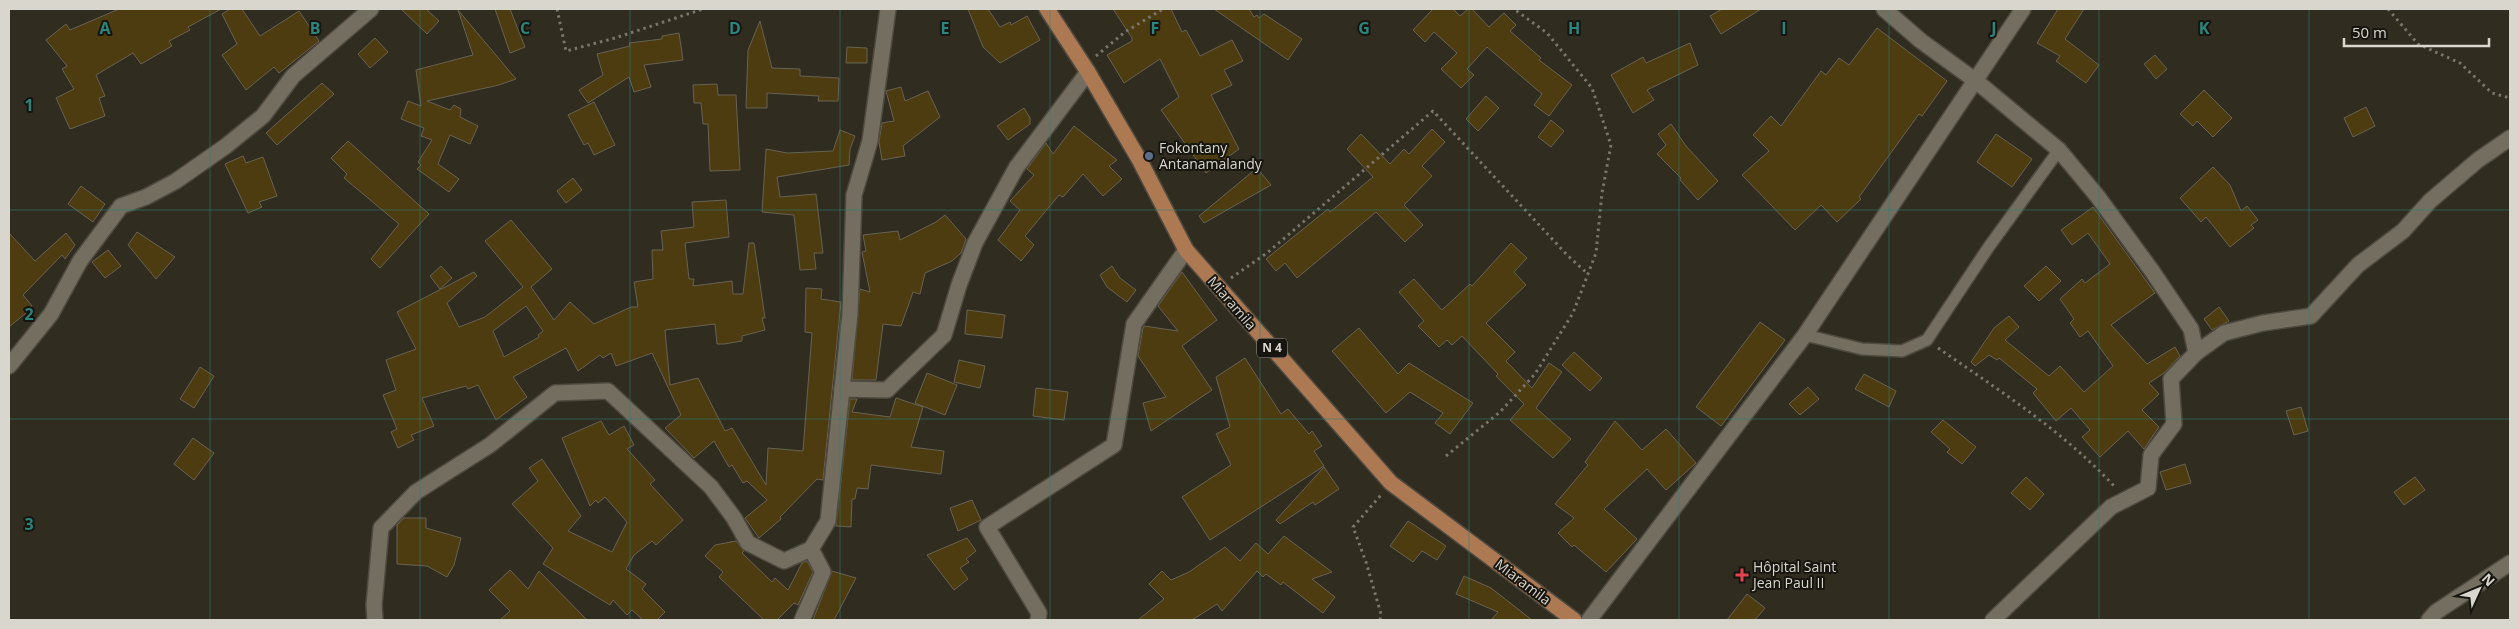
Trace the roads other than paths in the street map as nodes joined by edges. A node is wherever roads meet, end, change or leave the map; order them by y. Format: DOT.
graph roads {
  1 [pos="371,9"];
  2 [pos="888,9"];
  3 [pos="1047,9"];
  4 [pos="1884,9"];
  5 [pos="2023,9"];
  6 [pos="1086,68"];
  7 [pos="1976,81"];
  8 [pos="2510,138"];
  9 [pos="2059,150"];
  10 [pos="1186,250"];
  11 [pos="1805,335"];
  12 [pos="2196,353"];
  13 [pos="9,366"];
  14 [pos="842,389"];
  15 [pos="811,548"];
  16 [pos="2510,563"];
  17 [pos="374,620"];
  18 [pos="802,620"];
  19 [pos="1038,620"];
  20 [pos="1574,620"];
  21 [pos="1589,620"];
  22 [pos="1993,620"];
  23 [pos="2429,620"];
  1 -- 13 [label="street"];
  2 -- 14 [label="street"];
  3 -- 6 [label="main road, Miaramila / N 4"];
  4 -- 7 [label="street"];
  5 -- 7 [label="street"];
  6 -- 10 [label="main road, Miaramila / N 4"];
  6 -- 14 [label="street"];
  7 -- 9 [label="street"];
  7 -- 11 [label="street"];
  8 -- 12 [label="street"];
  9 -- 11 [label="lane"];
  9 -- 12 [label="street"];
  10 -- 19 [label="street"];
  10 -- 20 [label="main road, Miaramila / N 4"];
  11 -- 21 [label="street"];
  12 -- 22 [label="street"];
  14 -- 15 [label="street"];
  15 -- 17 [label="street"];
  15 -- 18 [label="street"];
  16 -- 23 [label="street"];
}
